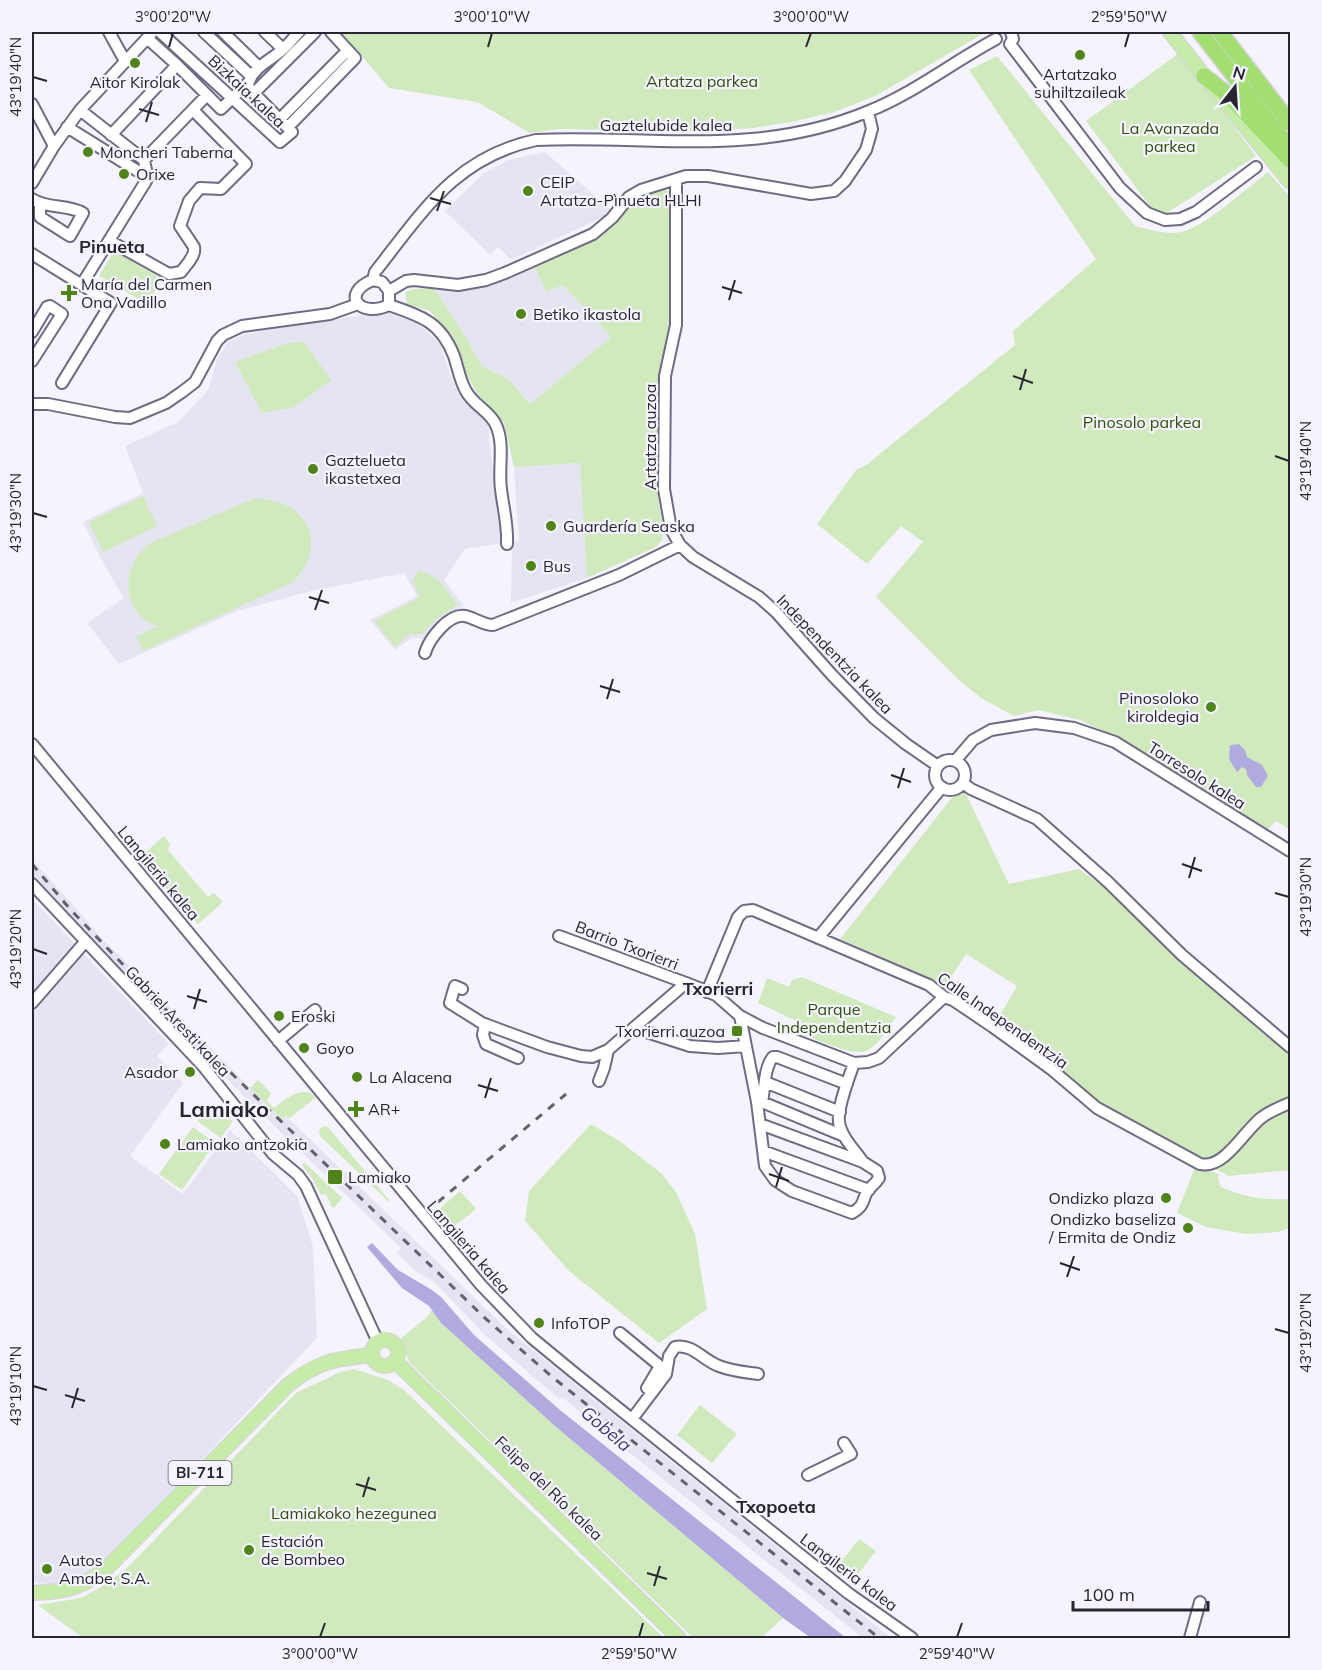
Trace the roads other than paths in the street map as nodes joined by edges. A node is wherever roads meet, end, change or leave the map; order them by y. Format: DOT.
graph roads {
  1 [pos="109,32"];
  2 [pos="160,32"];
  3 [pos="204,32"];
  4 [pos="223,32"];
  5 [pos="265,32"];
  6 [pos="315,32"];
  7 [pos="331,32"];
  8 [pos="1011,32"];
  9 [pos="1170,32"];
  10 [pos="1200,32"];
  11 [pos="1220,32"];
  12 [pos="1233,32"];
  13 [pos="292,34"];
  14 [pos="150,35"];
  15 [pos="997,35"];
  16 [pos="1010,44"];
  17 [pos="283,49"];
  18 [pos="125,61"];
  19 [pos="177,65"];
  20 [pos="252,76"];
  21 [pos="1204,76"];
  22 [pos="254,93"];
  23 [pos="207,95"];
  24 [pos="232,98"];
  25 [pos="32,104"];
  26 [pos="80,110"];
  27 [pos="193,110"];
  28 [pos="868,112"];
  29 [pos="1290,117"];
  30 [pos="284,123"];
  31 [pos="1290,123"];
  32 [pos="67,127"];
  33 [pos="111,135"];
  34 [pos="54,146"];
  35 [pos="1290,148"];
  36 [pos="1290,160"];
  37 [pos="145,165"];
  38 [pos="1256,167"];
  39 [pos="676,180"];
  40 [pos="1290,182"];
  41 [pos="32,183"];
  42 [pos="110,241"];
  43 [pos="32,254"];
  44 [pos="373,280"];
  45 [pos="82,284"];
  46 [pos="389,291"];
  47 [pos="358,304"];
  48 [pos="389,305"];
  49 [pos="32,332"];
  50 [pos="32,361"];
  51 [pos="62,383"];
  52 [pos="32,404"];
  53 [pos="507,544"];
  54 [pos="680,544"];
  55 [pos="424,653"];
  56 [pos="32,744"];
  57 [pos="955,761"];
  58 [pos="938,766"];
  59 [pos="963,783"];
  60 [pos="942,787"];
  61 [pos="1290,851"];
  62 [pos="32,884"];
  63 [pos="559,936"];
  64 [pos="819,938"];
  65 [pos="85,942"];
  66 [pos="686,983"];
  67 [pos="462,989"];
  68 [pos="707,992"];
  69 [pos="944,997"];
  70 [pos="32,1003"];
  71 [pos="315,1010"];
  72 [pos="740,1016"];
  73 [pos="485,1024"];
  74 [pos="634,1028"];
  75 [pos="278,1041"];
  76 [pos="746,1046"];
  77 [pos="1290,1047"];
  78 [pos="608,1050"];
  79 [pos="518,1058"];
  80 [pos="854,1063"];
  81 [pos="599,1081"];
  82 [pos="765,1082"];
  83 [pos="847,1084"];
  84 [pos="760,1102"];
  85 [pos="1290,1103"];
  86 [pos="840,1112"];
  87 [pos="760,1124"];
  88 [pos="844,1136"];
  89 [pos="763,1151"];
  90 [pos="863,1162"];
  91 [pos="869,1190"];
  92 [pos="620,1333"];
  93 [pos="378,1342"];
  94 [pos="372,1355"];
  95 [pos="394,1361"];
  96 [pos="758,1374"];
  97 [pos="629,1417"];
  98 [pos="844,1443"];
  99 [pos="808,1475"];
  100 [pos="32,1593"];
  101 [pos="1200,1602"];
  102 [pos="679,1638"];
  103 [pos="912,1638"];
  104 [pos="1190,1638"];
  1 -- 18 [label="street"];
  2 -- 24 [label="street, Bizkaia kalea"];
  3 -- 20 [label="street"];
  4 -- 20 [label="street"];
  5 -- 17 [label="street"];
  6 -- 22 [label="street"];
  7 -- 30 [label="street"];
  8 -- 16 [label="street"];
  9 -- 21 [label="main road"];
  10 -- 35 [label="highway"];
  11 -- 31 [label="highway"];
  12 -- 29 [label="highway"];
  13 -- 17 [label="street"];
  14 -- 18 [label="street"];
  14 -- 19 [label="street, Bizkaia kalea"];
  15 -- 16 [label="street"];
  15 -- 28 [label="street, Gaztelubide kalea"];
  16 -- 38 [label="street"];
  17 -- 20 [label="street"];
  18 -- 26 [label="street"];
  19 -- 23 [label="street, Bizkaia kalea"];
  19 -- 33 [label="street"];
  20 -- 22 [label="street, Bizkaia kalea"];
  20 -- 24 [label="street"];
  21 -- 36 [label="highway"];
  21 -- 40 [label="main road"];
  22 -- 30 [label="street, Bizkaia kalea"];
  23 -- 24 [label="street, Bizkaia kalea"];
  23 -- 27 [label="street"];
  24 -- 30 [label="street, Bizkaia kalea"];
  25 -- 34 [label="street"];
  26 -- 32 [label="street"];
  26 -- 33 [label="street"];
  27 -- 37 [label="street"];
  27 -- 42 [label="street"];
  28 -- 39 [label="street"];
  28 -- 44 [label="street, Gaztelubide kalea"];
  32 -- 34 [label="street"];
  32 -- 37 [label="street"];
  33 -- 37 [label="street"];
  34 -- 41 [label="street"];
  37 -- 42 [label="street"];
  39 -- 46 [label="street"];
  39 -- 54 [label="street, Artatza auzoa"];
  42 -- 45 [label="street"];
  43 -- 45 [label="street"];
  44 -- 46 [label="street"];
  44 -- 47 [label="street"];
  45 -- 51 [label="street"];
  46 -- 48 [label="street"];
  47 -- 48 [label="street"];
  47 -- 52 [label="street"];
  48 -- 53 [label="street"];
  49 -- 50 [label="street"];
  54 -- 55 [label="street"];
  54 -- 58 [label="street, Independentzia kalea"];
  56 -- 75 [label="street, Langileria kalea"];
  57 -- 58 [label="street"];
  57 -- 59 [label="street"];
  57 -- 61 [label="street, Torresolo kalea"];
  58 -- 60 [label="street"];
  59 -- 60 [label="street"];
  59 -- 77 [label="street"];
  60 -- 64 [label="street"];
  62 -- 65 [label="street, Gabriel Aresti kalea"];
  63 -- 66 [label="street, Barrio Txorierri"];
  64 -- 68 [label="street, Calle Independentzia"];
  64 -- 69 [label="street, Calle Independentzia"];
  65 -- 70 [label="street"];
  65 -- 93 [label="street, Gabriel Aresti kalea"];
  66 -- 68 [label="street, Barrio Txorierri"];
  66 -- 74 [label="street, Barrio Txorierri"];
  67 -- 73 [label="street, Barrio Txorierri"];
  68 -- 72 [label="street, Barrio Txorierri"];
  69 -- 80 [label="street"];
  69 -- 85 [label="street, Calle Independentzia"];
  71 -- 75 [label="street"];
  72 -- 76 [label="street"];
  72 -- 80 [label="street, Barrio Txorierri"];
  73 -- 78 [label="street, Barrio Txorierri"];
  73 -- 79 [label="street"];
  74 -- 76 [label="street"];
  74 -- 78 [label="street, Barrio Txorierri"];
  75 -- 97 [label="street, Langileria kalea"];
  76 -- 84 [label="street"];
  78 -- 81 [label="street"];
  80 -- 83 [label="street"];
  82 -- 83 [label="street"];
  82 -- 84 [label="street"];
  82 -- 86 [label="street"];
  83 -- 86 [label="street"];
  84 -- 87 [label="street"];
  84 -- 88 [label="street"];
  86 -- 88 [label="street"];
  87 -- 89 [label="street"];
  87 -- 90 [label="street"];
  88 -- 90 [label="street"];
  89 -- 91 [label="street"];
  89 -- 91 [label="street"];
  90 -- 91 [label="street"];
  92 -- 97 [label="street"];
  93 -- 94 [label="main road"];
  93 -- 95 [label="main road"];
  94 -- 95 [label="main road"];
  94 -- 100 [label="main road, BI-711"];
  95 -- 102 [label="main road, Felipe del Río kalea"];
  96 -- 97 [label="street"];
  97 -- 103 [label="street, Langileria kalea"];
  98 -- 99 [label="street"];
  101 -- 104 [label="street"];
}
